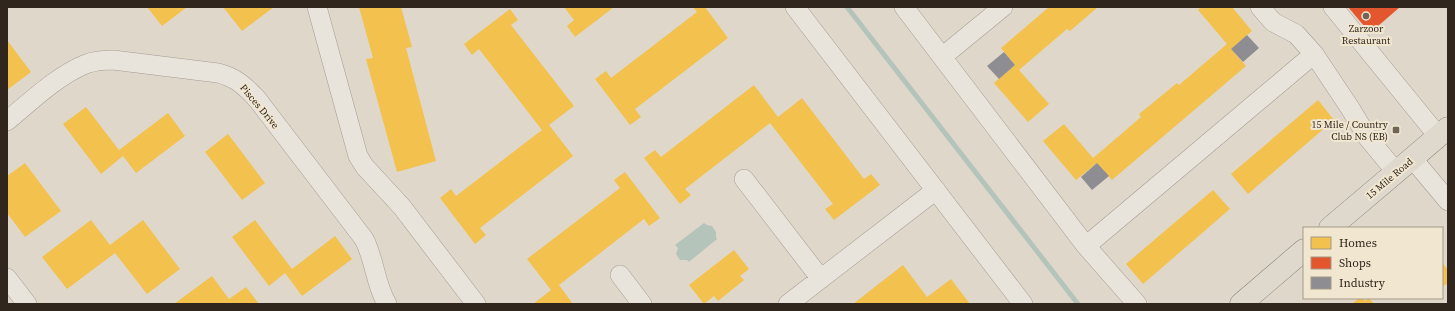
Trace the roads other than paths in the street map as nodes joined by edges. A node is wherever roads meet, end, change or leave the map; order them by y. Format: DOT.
graph roads {
  1 [pos="317,7"];
  2 [pos="795,7"];
  3 [pos="904,7"];
  4 [pos="1003,7"];
  5 [pos="1260,7"];
  6 [pos="1333,7"];
  7 [pos="1314,54"];
  8 [pos="942,57"];
  9 [pos="7,121"];
  10 [pos="1443,132"];
  11 [pos="1404,165"];
  12 [pos="744,179"];
  13 [pos="936,190"];
  14 [pos="1448,201"];
  15 [pos="1331,227"];
  16 [pos="1086,246"];
  17 [pos="1303,251"];
  18 [pos="620,275"];
  19 [pos="7,278"];
  20 [pos="821,279"];
  21 [pos="26,304"];
  22 [pos="387,304"];
  23 [pos="476,304"];
  24 [pos="642,304"];
  25 [pos="788,304"];
  26 [pos="1023,304"];
  27 [pos="1137,304"];
  28 [pos="1241,304"];
  1 -- 23 [label="street"];
  2 -- 13 [label="street"];
  3 -- 8 [label="street"];
  4 -- 8 [label="street"];
  5 -- 7 [label="street"];
  6 -- 10 [label="street"];
  7 -- 11 [label="street"];
  7 -- 16 [label="street"];
  8 -- 16 [label="street"];
  9 -- 22 [label="street, Pisces Drive"];
  10 -- 11 [label="main road, 15 Mile Road"];
  11 -- 14 [label="street"];
  11 -- 15 [label="main road, 15 Mile Road"];
  12 -- 20 [label="street"];
  13 -- 20 [label="street"];
  13 -- 26 [label="street"];
  16 -- 27 [label="street"];
  17 -- 28 [label="main road"];
  18 -- 24 [label="street"];
  19 -- 21 [label="street"];
  20 -- 25 [label="street"];
}
